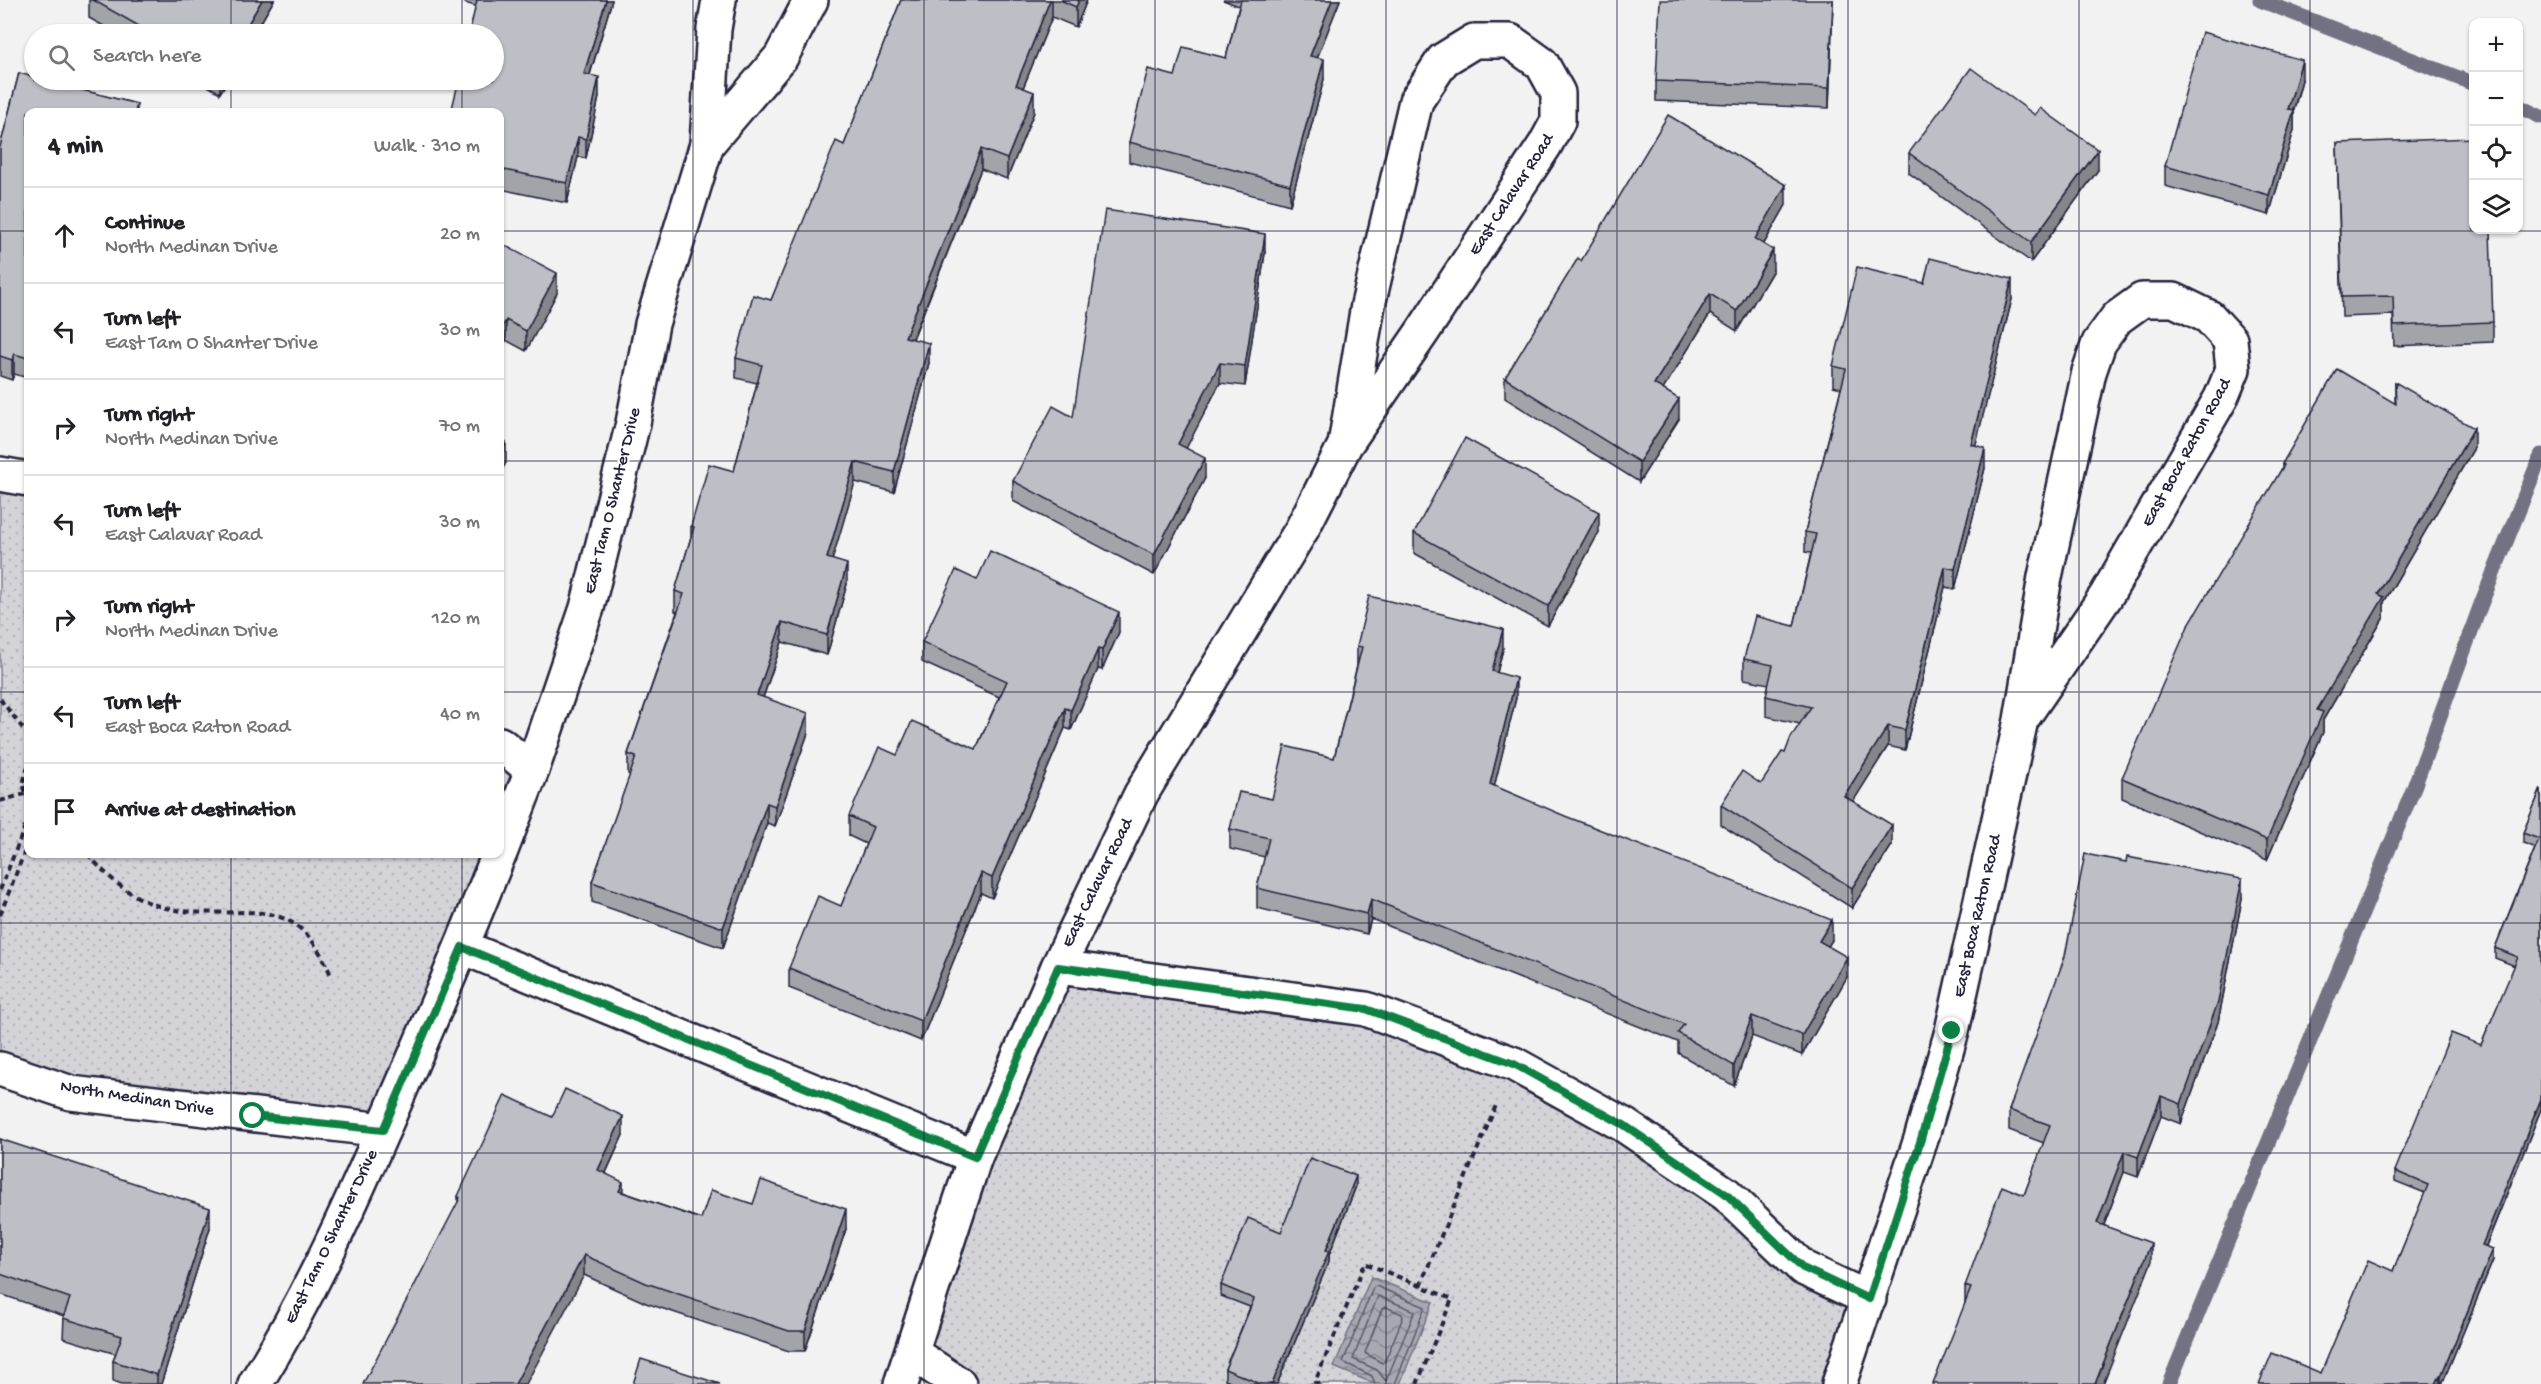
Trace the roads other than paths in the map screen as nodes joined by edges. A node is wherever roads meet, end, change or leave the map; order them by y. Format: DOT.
graph roads {
  1 [pos="720,0"];
  2 [pos="811,0"];
  3 [pos="707,144"];
  4 [pos="1346,445"];
  5 [pos="0,474"];
  6 [pos="24,478"];
  7 [pos="2021,720"];
  8 [pos="504,747"];
  9 [pos="532,770"];
  10 [pos="504,840"];
  11 [pos="497,858"];
  12 [pos="462,947"];
  13 [pos="1058,967"];
  14 [pos="0,1069"];
  15 [pos="383,1130"];
  16 [pos="975,1157"];
  17 [pos="1869,1299"];
  18 [pos="912,1353"];
  19 [pos="255,1384"];
  20 [pos="901,1384"];
  21 [pos="959,1384"];
  22 [pos="1839,1384"];
  1 -- 3 [label="street, East Tam O Shanter Drive"];
  2 -- 3 [label="street, East Tam O Shanter Drive"];
  3 -- 9 [label="street, East Tam O Shanter Drive"];
  4 -- 4 [label="street, East Calavar Road"];
  4 -- 13 [label="street, East Calavar Road"];
  5 -- 6 [label="street"];
  7 -- 7 [label="street, East Boca Raton Road"];
  7 -- 17 [label="street, East Boca Raton Road"];
  8 -- 9 [label="street"];
  9 -- 10 [label="street, East Tam O Shanter Drive"];
  11 -- 12 [label="street, East Tam O Shanter Drive"];
  12 -- 15 [label="street, East Tam O Shanter Drive"];
  12 -- 16 [label="street"];
  13 -- 16 [label="street, East Calavar Road"];
  13 -- 17 [label="street"];
  14 -- 15 [label="street, North Medinan Drive"];
  15 -- 19 [label="street, East Tam O Shanter Drive"];
  16 -- 18 [label="street, East Calavar Road"];
  17 -- 22 [label="street, East Boca Raton Road"];
  18 -- 20 [label="street, East Calavar Road"];
  18 -- 21 [label="street"];
}
